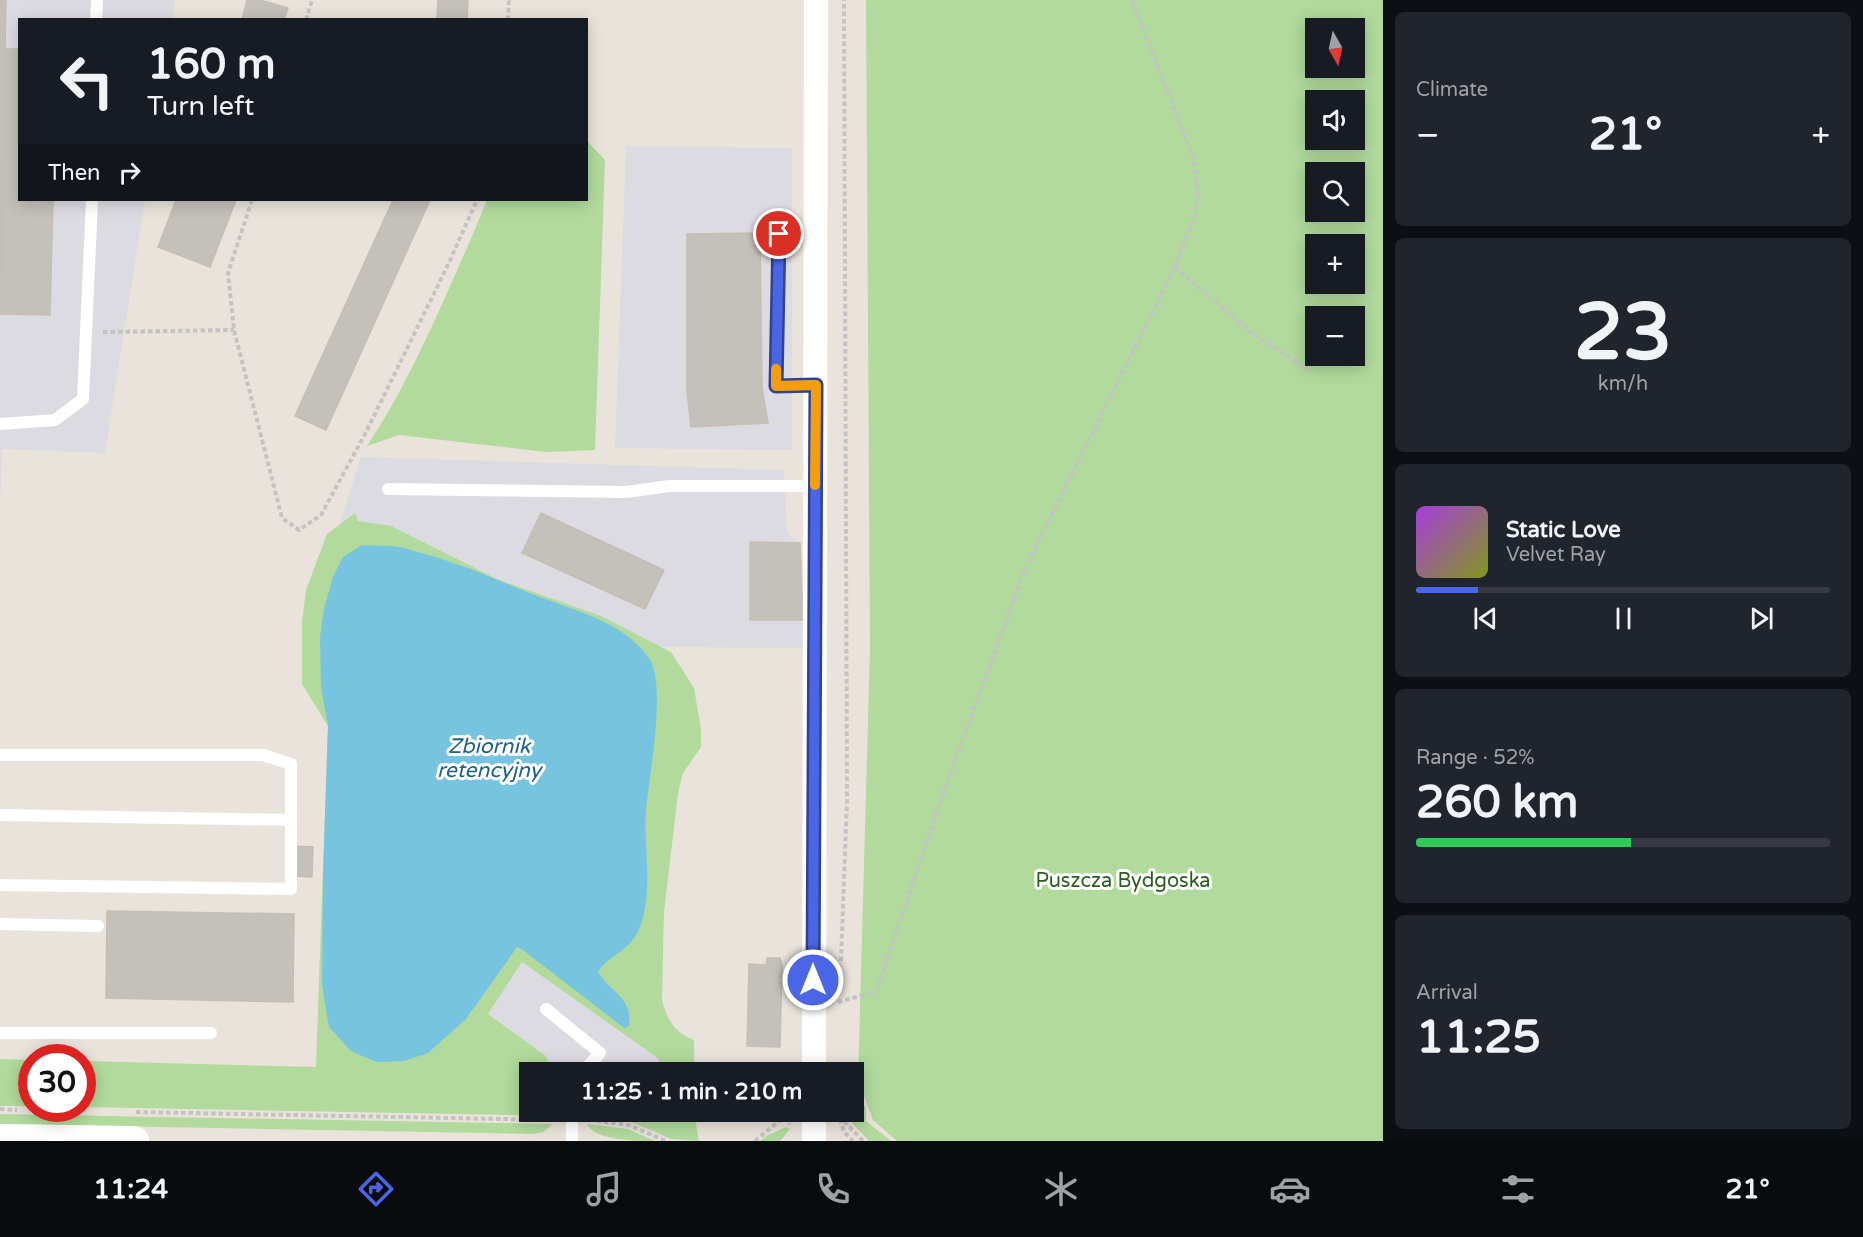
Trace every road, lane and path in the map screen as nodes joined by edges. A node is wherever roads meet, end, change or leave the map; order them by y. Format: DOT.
graph roads {
  1 [pos="97,0"];
  2 [pos="312,0"];
  3 [pos="509,0"];
  4 [pos="816,0"];
  5 [pos="844,0"];
  6 [pos="1132,0"];
  7 [pos="96,18"];
  8 [pos="307,18"];
  9 [pos="508,18"];
  10 [pos="92,201"];
  11 [pos="252,201"];
  12 [pos="477,201"];
  13 [pos="779,234"];
  14 [pos="1175,267"];
  15 [pos="234,330"];
  16 [pos="86,332"];
  17 [pos="1309,370"];
  18 [pos="816,385"];
  19 [pos="0,424"];
  20 [pos="815,486"];
  21 [pos="388,489"];
  22 [pos="0,755"];
  23 [pos="0,815"];
  24 [pos="291,820"];
  25 [pos="0,885"];
  26 [pos="0,924"];
  27 [pos="98,926"];
  28 [pos="840,966"];
  29 [pos="840,990"];
  30 [pos="839,1002"];
  31 [pos="813,1004"];
  32 [pos="546,1009"];
  33 [pos="839,1014"];
  34 [pos="0,1033"];
  35 [pos="211,1033"];
  36 [pos="592,1062"];
  37 [pos="814,1062"];
  38 [pos="0,1109"];
  39 [pos="18,1110"];
  40 [pos="129,1112"];
  41 [pos="519,1116"];
  42 [pos="572,1122"];
  43 [pos="610,1122"];
  44 [pos="779,1122"];
  45 [pos="814,1122"];
  46 [pos="840,1122"];
  47 [pos="0,1139"];
  48 [pos="134,1141"];
  49 [pos="572,1141"];
  50 [pos="666,1141"];
  51 [pos="755,1141"];
  52 [pos="814,1141"];
  53 [pos="853,1141"];
  1 -- 7 [label="lane"];
  2 -- 8 [label="path"];
  3 -- 9 [label="path"];
  4 -- 18 [label="street"];
  5 -- 28 [label="path"];
  6 -- 14 [label="path"];
  10 -- 16 [label="lane"];
  11 -- 15 [label="path"];
  12 -- 15 [label="path"];
  13 -- 18 [label="lane"];
  14 -- 17 [label="path"];
  14 -- 30 [label="path"];
  15 -- 16 [label="path"];
  16 -- 19 [label="lane"];
  18 -- 20 [label="street"];
  20 -- 21 [label="lane"];
  20 -- 31 [label="street"];
  22 -- 24 [label="lane"];
  23 -- 24 [label="lane"];
  24 -- 25 [label="lane"];
  26 -- 27 [label="lane"];
  29 -- 30 [label="path"];
  30 -- 31 [label="path"];
  30 -- 33 [label="path"];
  31 -- 37 [label="street"];
  32 -- 36 [label="lane"];
  34 -- 35 [label="lane"];
  38 -- 39 [label="path"];
  40 -- 41 [label="path"];
  42 -- 49 [label="lane"];
  43 -- 50 [label="path"];
  44 -- 51 [label="path"];
  45 -- 52 [label="street"];
  46 -- 53 [label="path"];
  47 -- 48 [label="street"];
}
